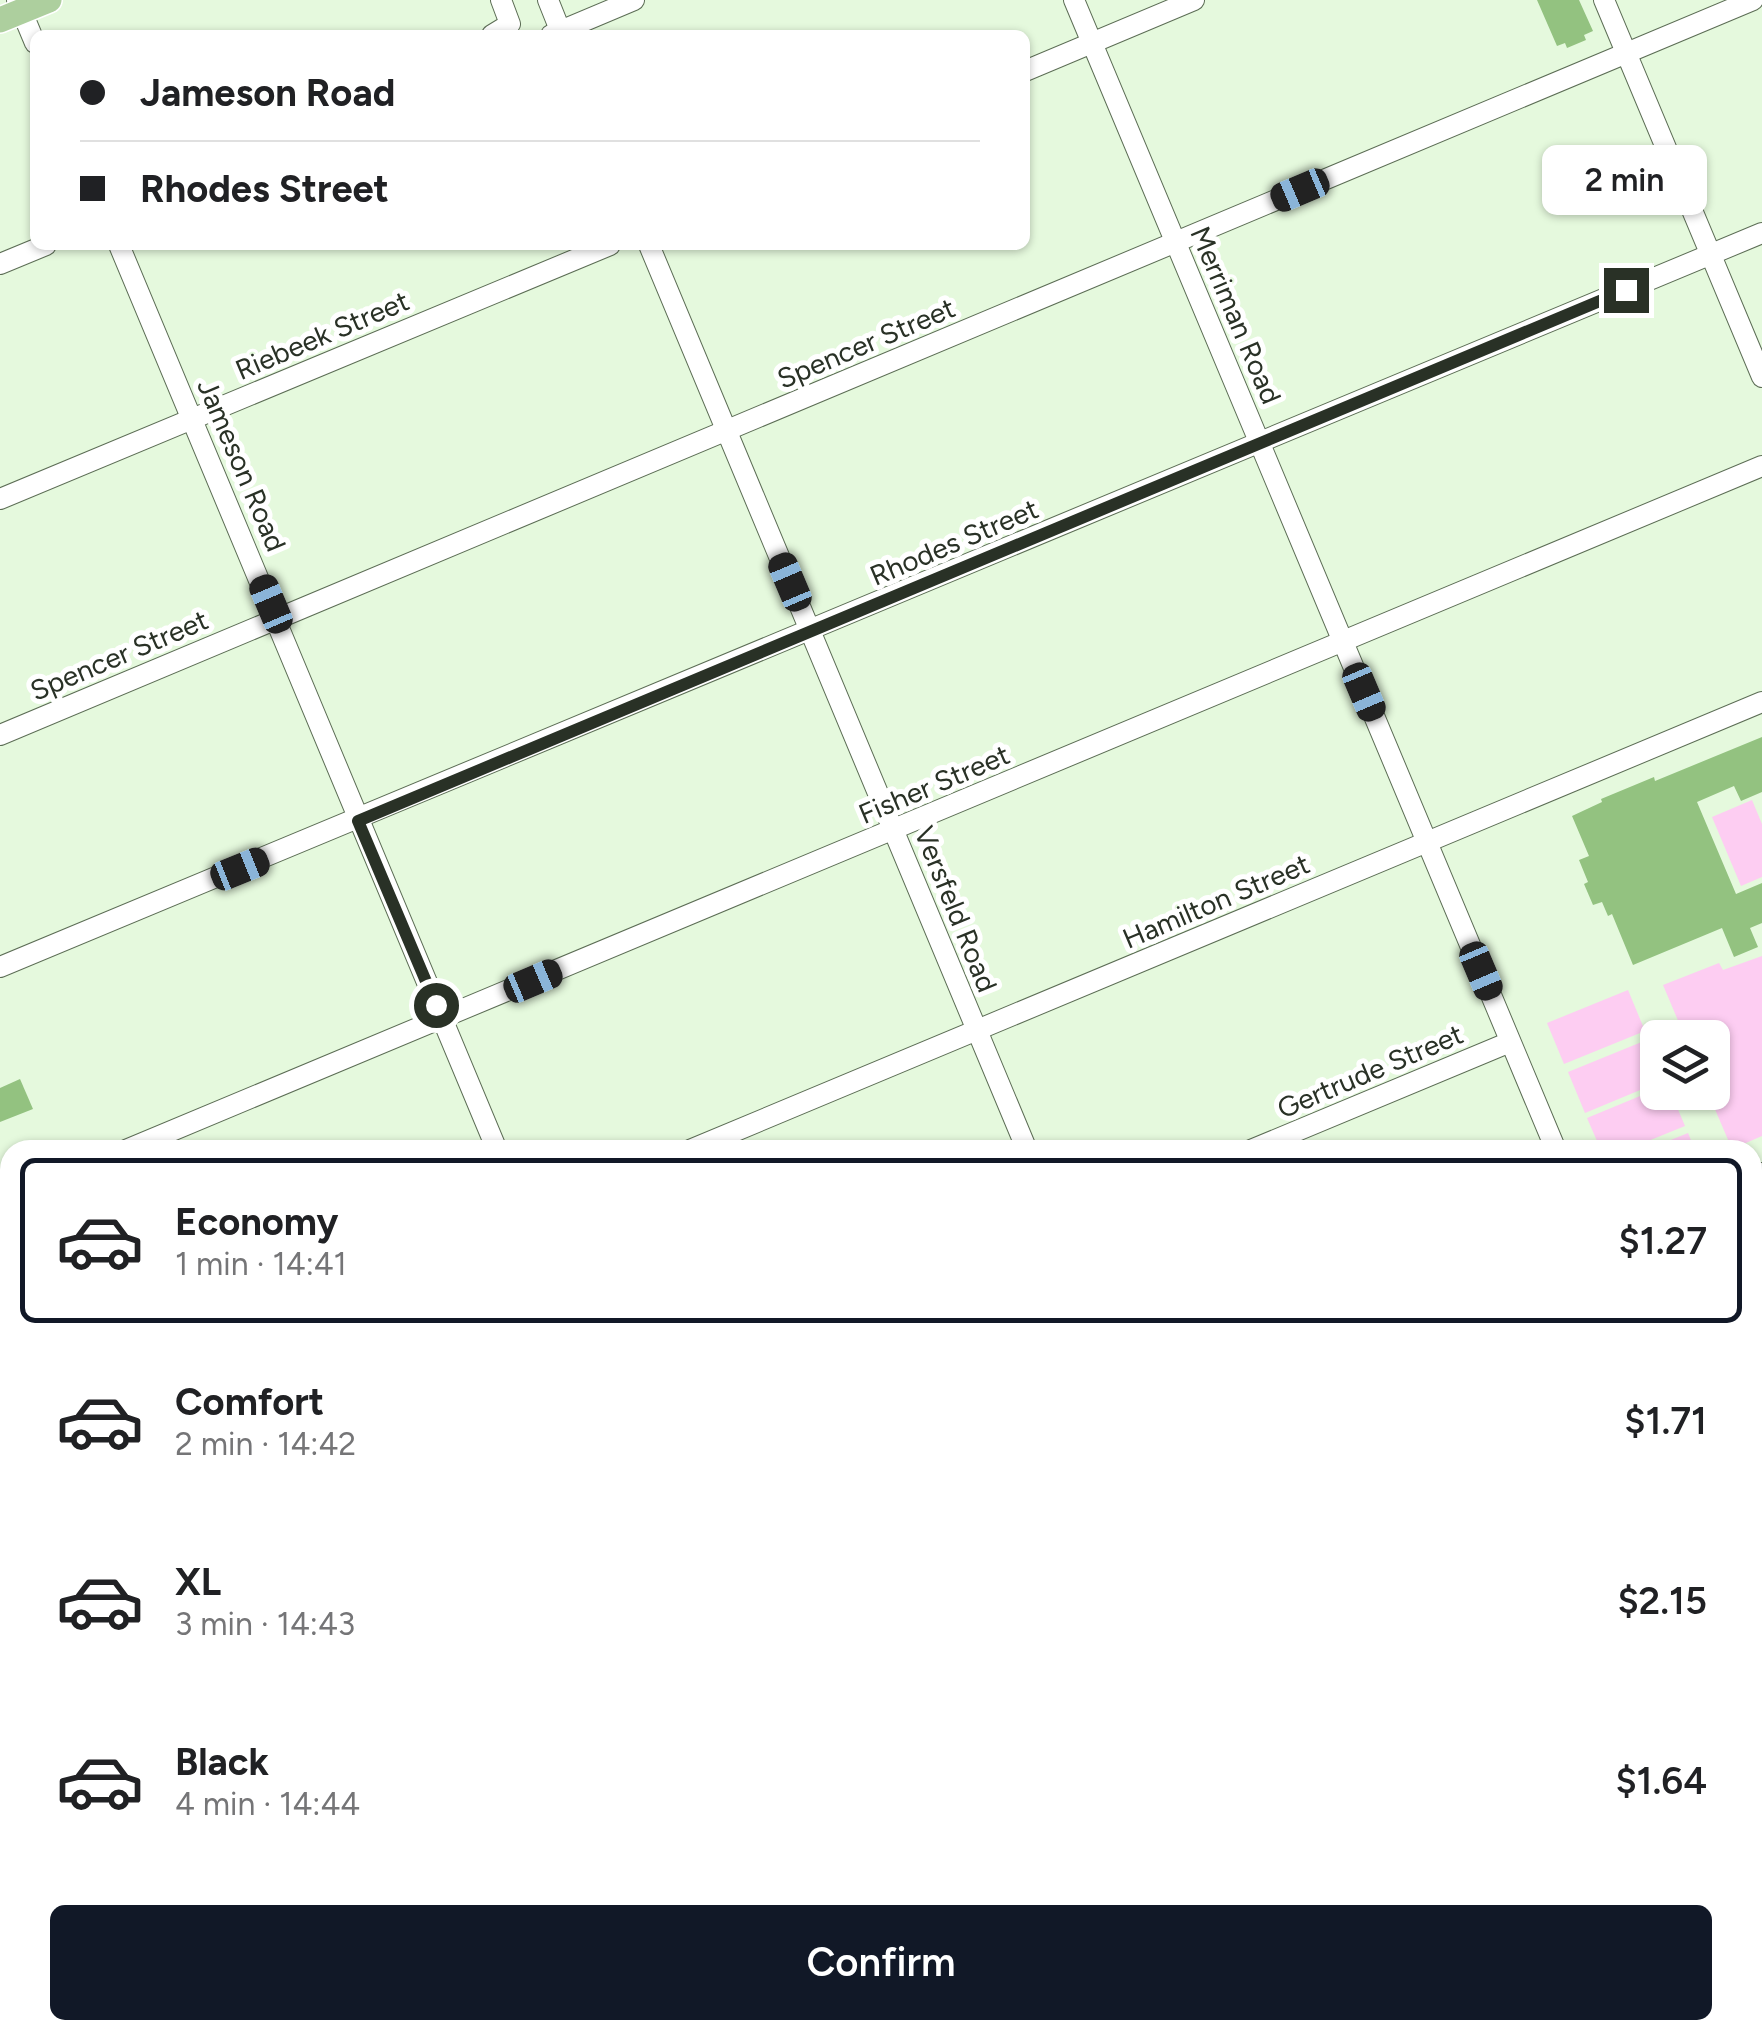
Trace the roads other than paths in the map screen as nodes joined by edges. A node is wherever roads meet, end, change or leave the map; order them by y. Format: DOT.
graph roads {
  1 [pos="49,0"];
  2 [pos="501,0"];
  3 [pos="548,0"];
  4 [pos="634,0"];
  5 [pos="1074,0"];
  6 [pos="1194,0"];
  7 [pos="1604,0"];
  8 [pos="1753,0"];
  9 [pos="13,11"];
  10 [pos="500,30"];
  11 [pos="557,30"];
  12 [pos="567,30"];
  13 [pos="30,36"];
  14 [pos="1092,43"];
  15 [pos="1626,53"];
  16 [pos="1030,69"];
  17 [pos="1762,233"];
  18 [pos="1174,242"];
  19 [pos="34,250"];
  20 [pos="122,250"];
  21 [pos="598,250"];
  22 [pos="651,250"];
  23 [pos="1710,254"];
  24 [pos="0,264"];
  25 [pos="1762,377"];
  26 [pos="192,419"];
  27 [pos="727,431"];
  28 [pos="1261,444"];
  29 [pos="1762,466"];
  30 [pos="0,498"];
  31 [pos="277,619"];
  32 [pos="810,631"];
  33 [pos="1343,643"];
  34 [pos="1762,702"];
  35 [pos="0,734"];
  36 [pos="358,821"];
  37 [pos="894,830"];
  38 [pos="1427,843"];
  39 [pos="0,967"];
  40 [pos="442,1018"];
  41 [pos="976,1030"];
  42 [pos="1510,1042"];
  43 [pos="150,1140"];
  44 [pos="493,1140"];
  45 [pos="714,1140"];
  46 [pos="1024,1140"];
  47 [pos="1275,1140"];
  48 [pos="1552,1140"];
  1 -- 9 [label="main road"];
  2 -- 10 [label="street"];
  3 -- 11 [label="street"];
  4 -- 12 [label="street"];
  5 -- 14 [label="street, Merriman Road"];
  6 -- 14 [label="street"];
  7 -- 15 [label="street"];
  8 -- 15 [label="street, Spencer Street"];
  9 -- 13 [label="street"];
  14 -- 16 [label="street"];
  14 -- 18 [label="street, Merriman Road"];
  15 -- 18 [label="street, Spencer Street"];
  15 -- 23 [label="street"];
  17 -- 23 [label="street, Rhodes Street"];
  18 -- 27 [label="street, Spencer Street"];
  18 -- 28 [label="street, Merriman Road"];
  19 -- 24 [label="street"];
  20 -- 26 [label="street, Jameson Road"];
  21 -- 26 [label="street, Riebeek Street"];
  22 -- 27 [label="street, Versfeld Road"];
  23 -- 25 [label="street"];
  23 -- 28 [label="street, Rhodes Street"];
  26 -- 30 [label="street, Riebeek Street"];
  26 -- 31 [label="street, Jameson Road"];
  27 -- 31 [label="street, Spencer Street"];
  27 -- 32 [label="street, Versfeld Road"];
  28 -- 32 [label="street, Rhodes Street"];
  28 -- 33 [label="street, Merriman Road"];
  29 -- 33 [label="street, Fisher Street"];
  31 -- 35 [label="street, Spencer Street"];
  31 -- 36 [label="street, Jameson Road"];
  32 -- 36 [label="street, Rhodes Street"];
  32 -- 37 [label="street, Versfeld Road"];
  33 -- 37 [label="street, Fisher Street"];
  33 -- 38 [label="street, Merriman Road"];
  34 -- 38 [label="street, Hamilton Street"];
  36 -- 39 [label="street, Rhodes Street"];
  36 -- 40 [label="street, Jameson Road"];
  37 -- 40 [label="street, Fisher Street"];
  37 -- 41 [label="street, Versfeld Road"];
  38 -- 41 [label="street, Hamilton Street"];
  38 -- 42 [label="street, Merriman Road"];
  40 -- 43 [label="street, Fisher Street"];
  40 -- 44 [label="street, Jameson Road"];
  41 -- 45 [label="street, Hamilton Street"];
  41 -- 46 [label="street, Versfeld Road"];
  42 -- 47 [label="street, Gertrude Street"];
  42 -- 48 [label="street, Merriman Road"];
}
